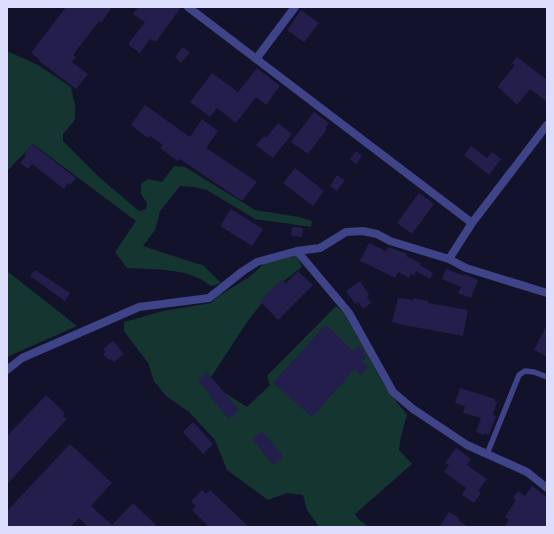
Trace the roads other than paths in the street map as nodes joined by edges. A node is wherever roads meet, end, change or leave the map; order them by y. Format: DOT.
graph roads {
  1 [pos="188,7"];
  2 [pos="295,7"];
  3 [pos="256,59"];
  4 [pos="547,125"];
  5 [pos="472,224"];
  6 [pos="297,251"];
  7 [pos="449,259"];
  8 [pos="547,293"];
  9 [pos="7,370"];
  10 [pos="547,377"];
  11 [pos="487,454"];
  12 [pos="547,488"];
  1 -- 3 [label="street"];
  2 -- 3 [label="street"];
  3 -- 5 [label="street"];
  4 -- 5 [label="street"];
  5 -- 7 [label="street"];
  6 -- 7 [label="street"];
  6 -- 9 [label="street"];
  6 -- 11 [label="street"];
  7 -- 8 [label="street"];
  10 -- 11 [label="lane"];
  11 -- 12 [label="street"];
}
